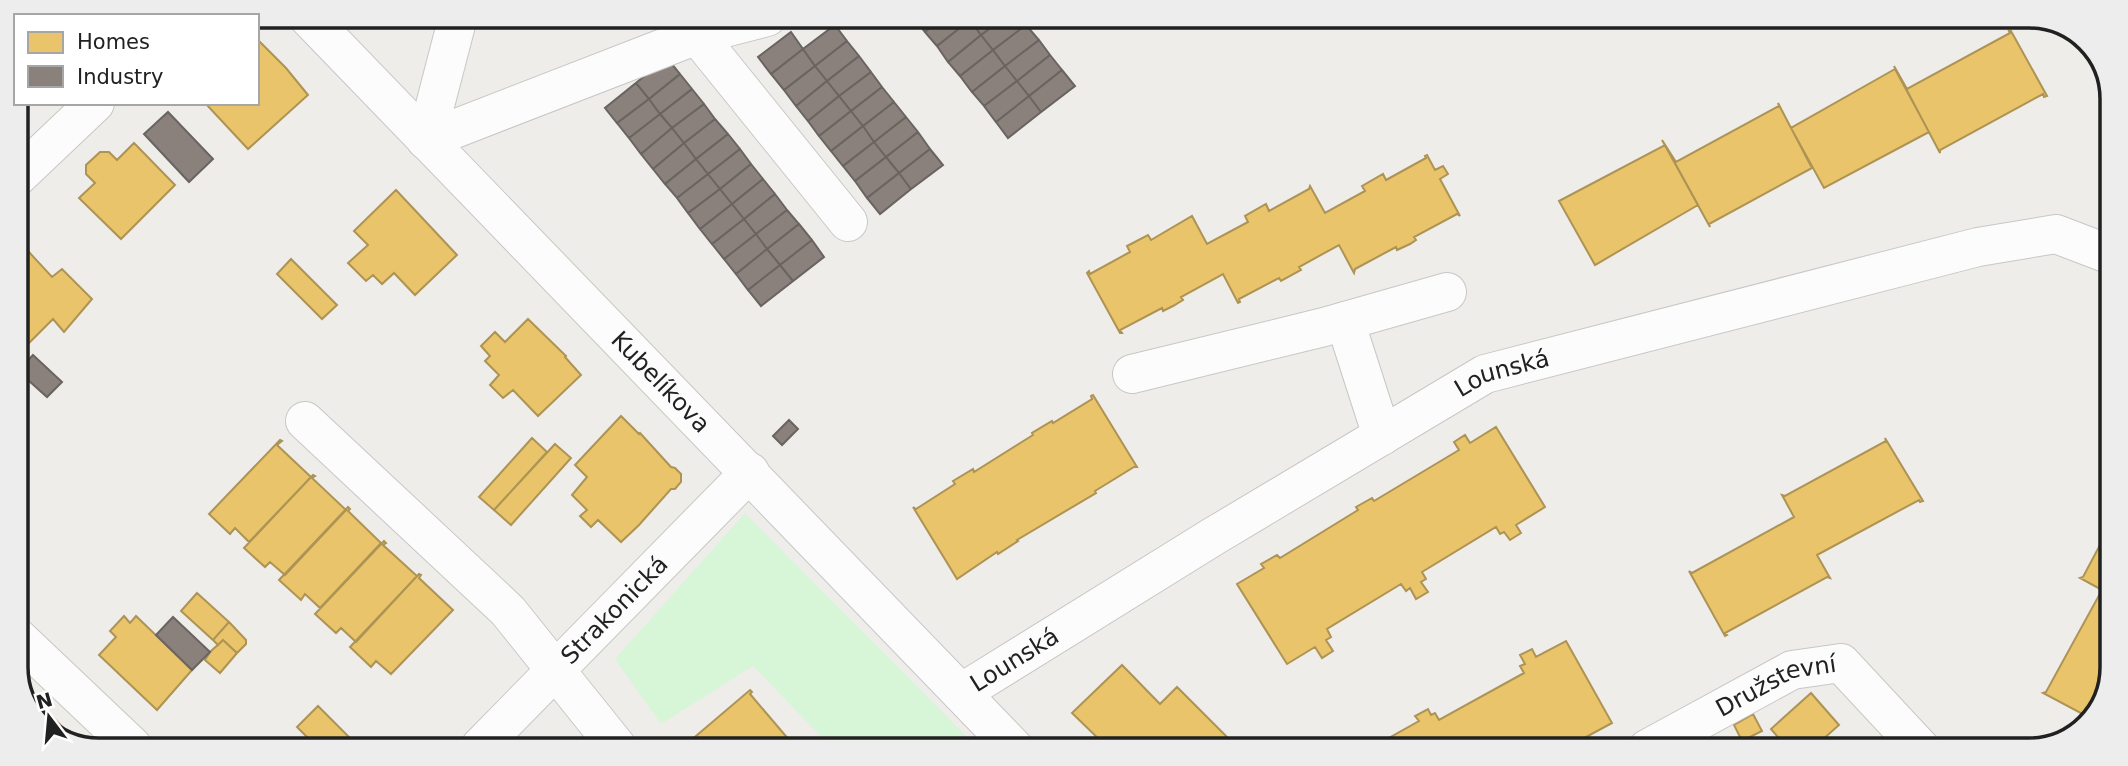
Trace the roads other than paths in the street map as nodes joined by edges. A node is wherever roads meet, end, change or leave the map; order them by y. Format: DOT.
graph roads {
  1 [pos="319,28"];
  2 [pos="455,28"];
  3 [pos="724,28"];
  4 [pos="697,35"];
  5 [pos="93,105"];
  6 [pos="426,140"];
  7 [pos="28,167"];
  8 [pos="848,222"];
  9 [pos="2100,251"];
  10 [pos="1447,292"];
  11 [pos="1345,321"];
  12 [pos="1132,374"];
  13 [pos="305,421"];
  14 [pos="1382,436"];
  15 [pos="750,472"];
  16 [pos="28,647"];
  17 [pos="555,672"];
  18 [pos="961,693"];
  19 [pos="124,738"];
  20 [pos="489,738"];
  21 [pos="610,738"];
  22 [pos="1004,738"];
  23 [pos="1667,738"];
  24 [pos="1911,738"];
  1 -- 6 [label="street, Kubelíkova"];
  2 -- 6 [label="street"];
  3 -- 4 [label="street"];
  4 -- 6 [label="street"];
  4 -- 8 [label="street"];
  5 -- 7 [label="street"];
  6 -- 15 [label="street, Kubelíkova"];
  9 -- 14 [label="street, Lounská"];
  10 -- 11 [label="street"];
  11 -- 12 [label="street"];
  11 -- 14 [label="street"];
  13 -- 17 [label="street"];
  14 -- 18 [label="street, Lounská"];
  15 -- 17 [label="street, Strakonická"];
  15 -- 18 [label="street, Kubelíkova"];
  16 -- 19 [label="street"];
  17 -- 20 [label="street, Strakonická"];
  17 -- 21 [label="street"];
  18 -- 22 [label="street, Kubelíkova"];
  23 -- 24 [label="street, Družstevní"];
}
